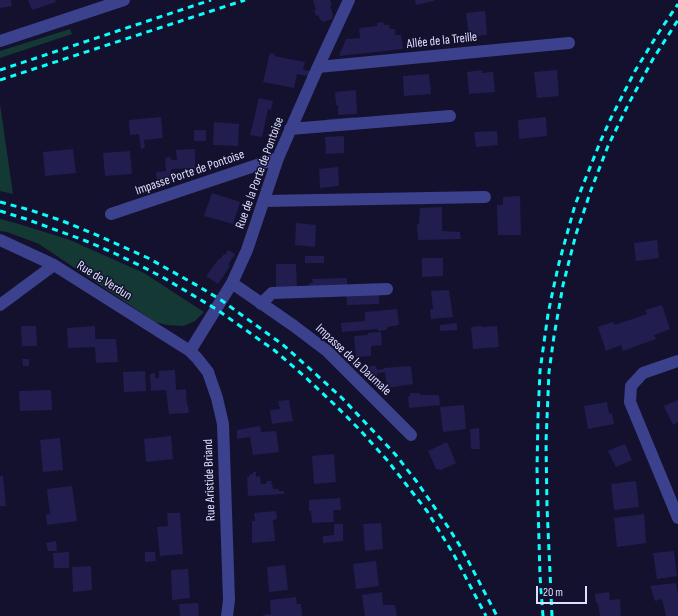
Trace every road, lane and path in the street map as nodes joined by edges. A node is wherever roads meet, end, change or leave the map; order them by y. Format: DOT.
graph roads {
  1 [pos="124,0"];
  2 [pos="349,0"];
  3 [pos="0,41"];
  4 [pos="569,43"];
  5 [pos="318,67"];
  6 [pos="450,116"];
  7 [pos="290,129"];
  8 [pos="278,158"];
  9 [pos="485,197"];
  10 [pos="264,201"];
  11 [pos="111,214"];
  12 [pos="0,240"];
  13 [pos="54,265"];
  14 [pos="232,283"];
  15 [pos="387,289"];
  16 [pos="260,304"];
  17 [pos="0,305"];
  18 [pos="190,352"];
  19 [pos="678,361"];
  20 [pos="411,434"];
  21 [pos="678,518"];
  22 [pos="227,616"];
  1 -- 3 [label="street"];
  2 -- 5 [label="street, Rue de la Porte de Pontoise"];
  4 -- 5 [label="street, Allée de la Treille"];
  5 -- 7 [label="street, Rue de la Porte de Pontoise"];
  6 -- 7 [label="street"];
  7 -- 8 [label="street, Rue de la Porte de Pontoise"];
  8 -- 10 [label="street, Rue de la Porte de Pontoise"];
  8 -- 11 [label="street, Impasse Porte de Pontoise"];
  9 -- 10 [label="street"];
  10 -- 14 [label="street, Rue de la Porte de Pontoise"];
  12 -- 13 [label="street, Rue de Verdun"];
  13 -- 17 [label="street"];
  13 -- 18 [label="street, Rue de Verdun"];
  14 -- 16 [label="street, Impasse de la Daumale"];
  14 -- 18 [label="street, Rue de la Porte de Pontoise"];
  15 -- 16 [label="street"];
  16 -- 20 [label="street, Impasse de la Daumale"];
  18 -- 22 [label="street, Rue Aristide Briand"];
  19 -- 21 [label="street"];
}
